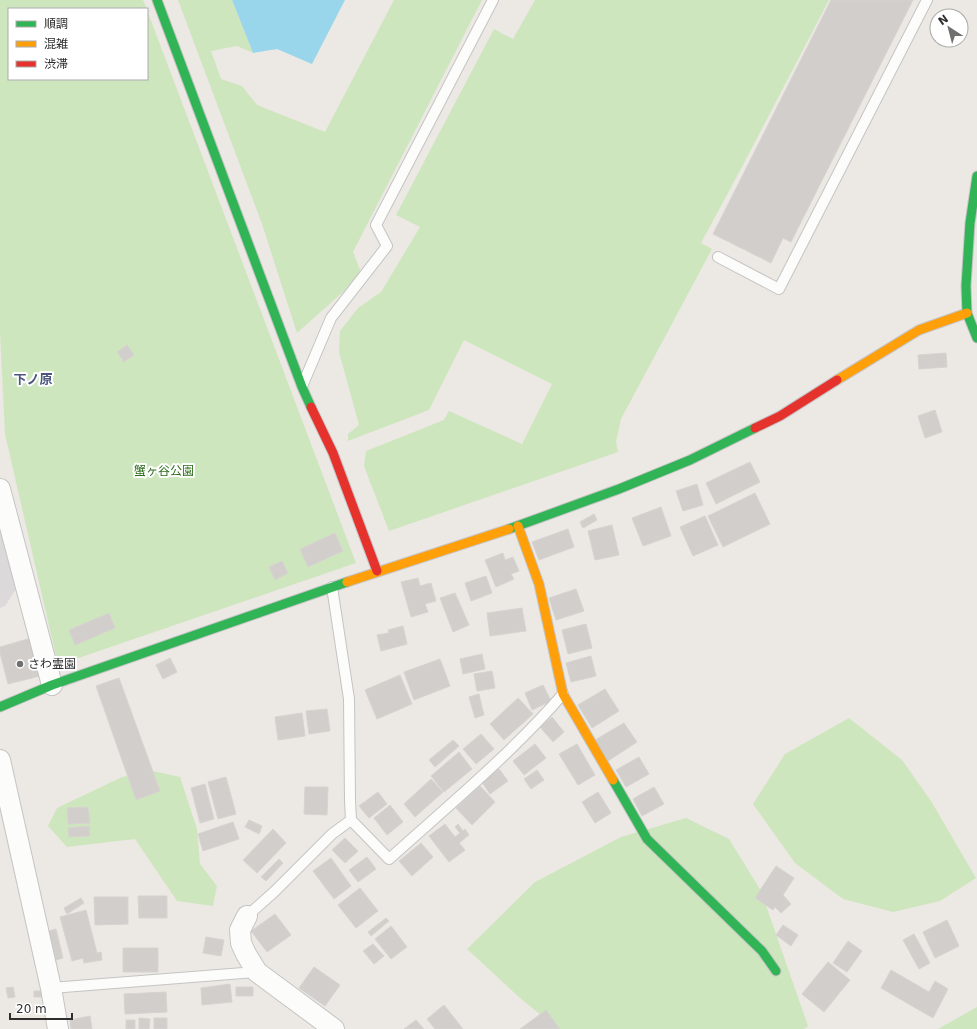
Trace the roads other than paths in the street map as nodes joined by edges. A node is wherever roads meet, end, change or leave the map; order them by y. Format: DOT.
graph roads {
  1 [pos="157,0"];
  2 [pos="493,0"];
  3 [pos="927,0"];
  4 [pos="977,176"];
  5 [pos="718,257"];
  6 [pos="967,313"];
  7 [pos="977,338"];
  8 [pos="302,387"];
  9 [pos="0,489"];
  10 [pos="518,526"];
  11 [pos="377,571"];
  12 [pos="332,587"];
  13 [pos="52,686"];
  14 [pos="563,694"];
  15 [pos="0,707"];
  16 [pos="0,760"];
  17 [pos="351,820"];
  18 [pos="247,916"];
  19 [pos="776,971"];
  20 [pos="257,972"];
  21 [pos="51,988"];
  22 [pos="58,1029"];
  23 [pos="334,1029"];
  1 -- 8 [label="street"];
  2 -- 8 [label="lane"];
  3 -- 5 [label="lane"];
  4 -- 6 [label="street"];
  6 -- 7 [label="street"];
  6 -- 10 [label="street"];
  8 -- 11 [label="street"];
  9 -- 13 [label="street"];
  10 -- 11 [label="street"];
  10 -- 14 [label="street"];
  11 -- 12 [label="street"];
  12 -- 13 [label="street"];
  12 -- 17 [label="lane"];
  13 -- 15 [label="street"];
  14 -- 17 [label="lane"];
  14 -- 19 [label="street"];
  16 -- 21 [label="street"];
  17 -- 18 [label="lane"];
  18 -- 20 [label="street"];
  20 -- 21 [label="lane"];
  20 -- 23 [label="street"];
  21 -- 22 [label="street"];
}
